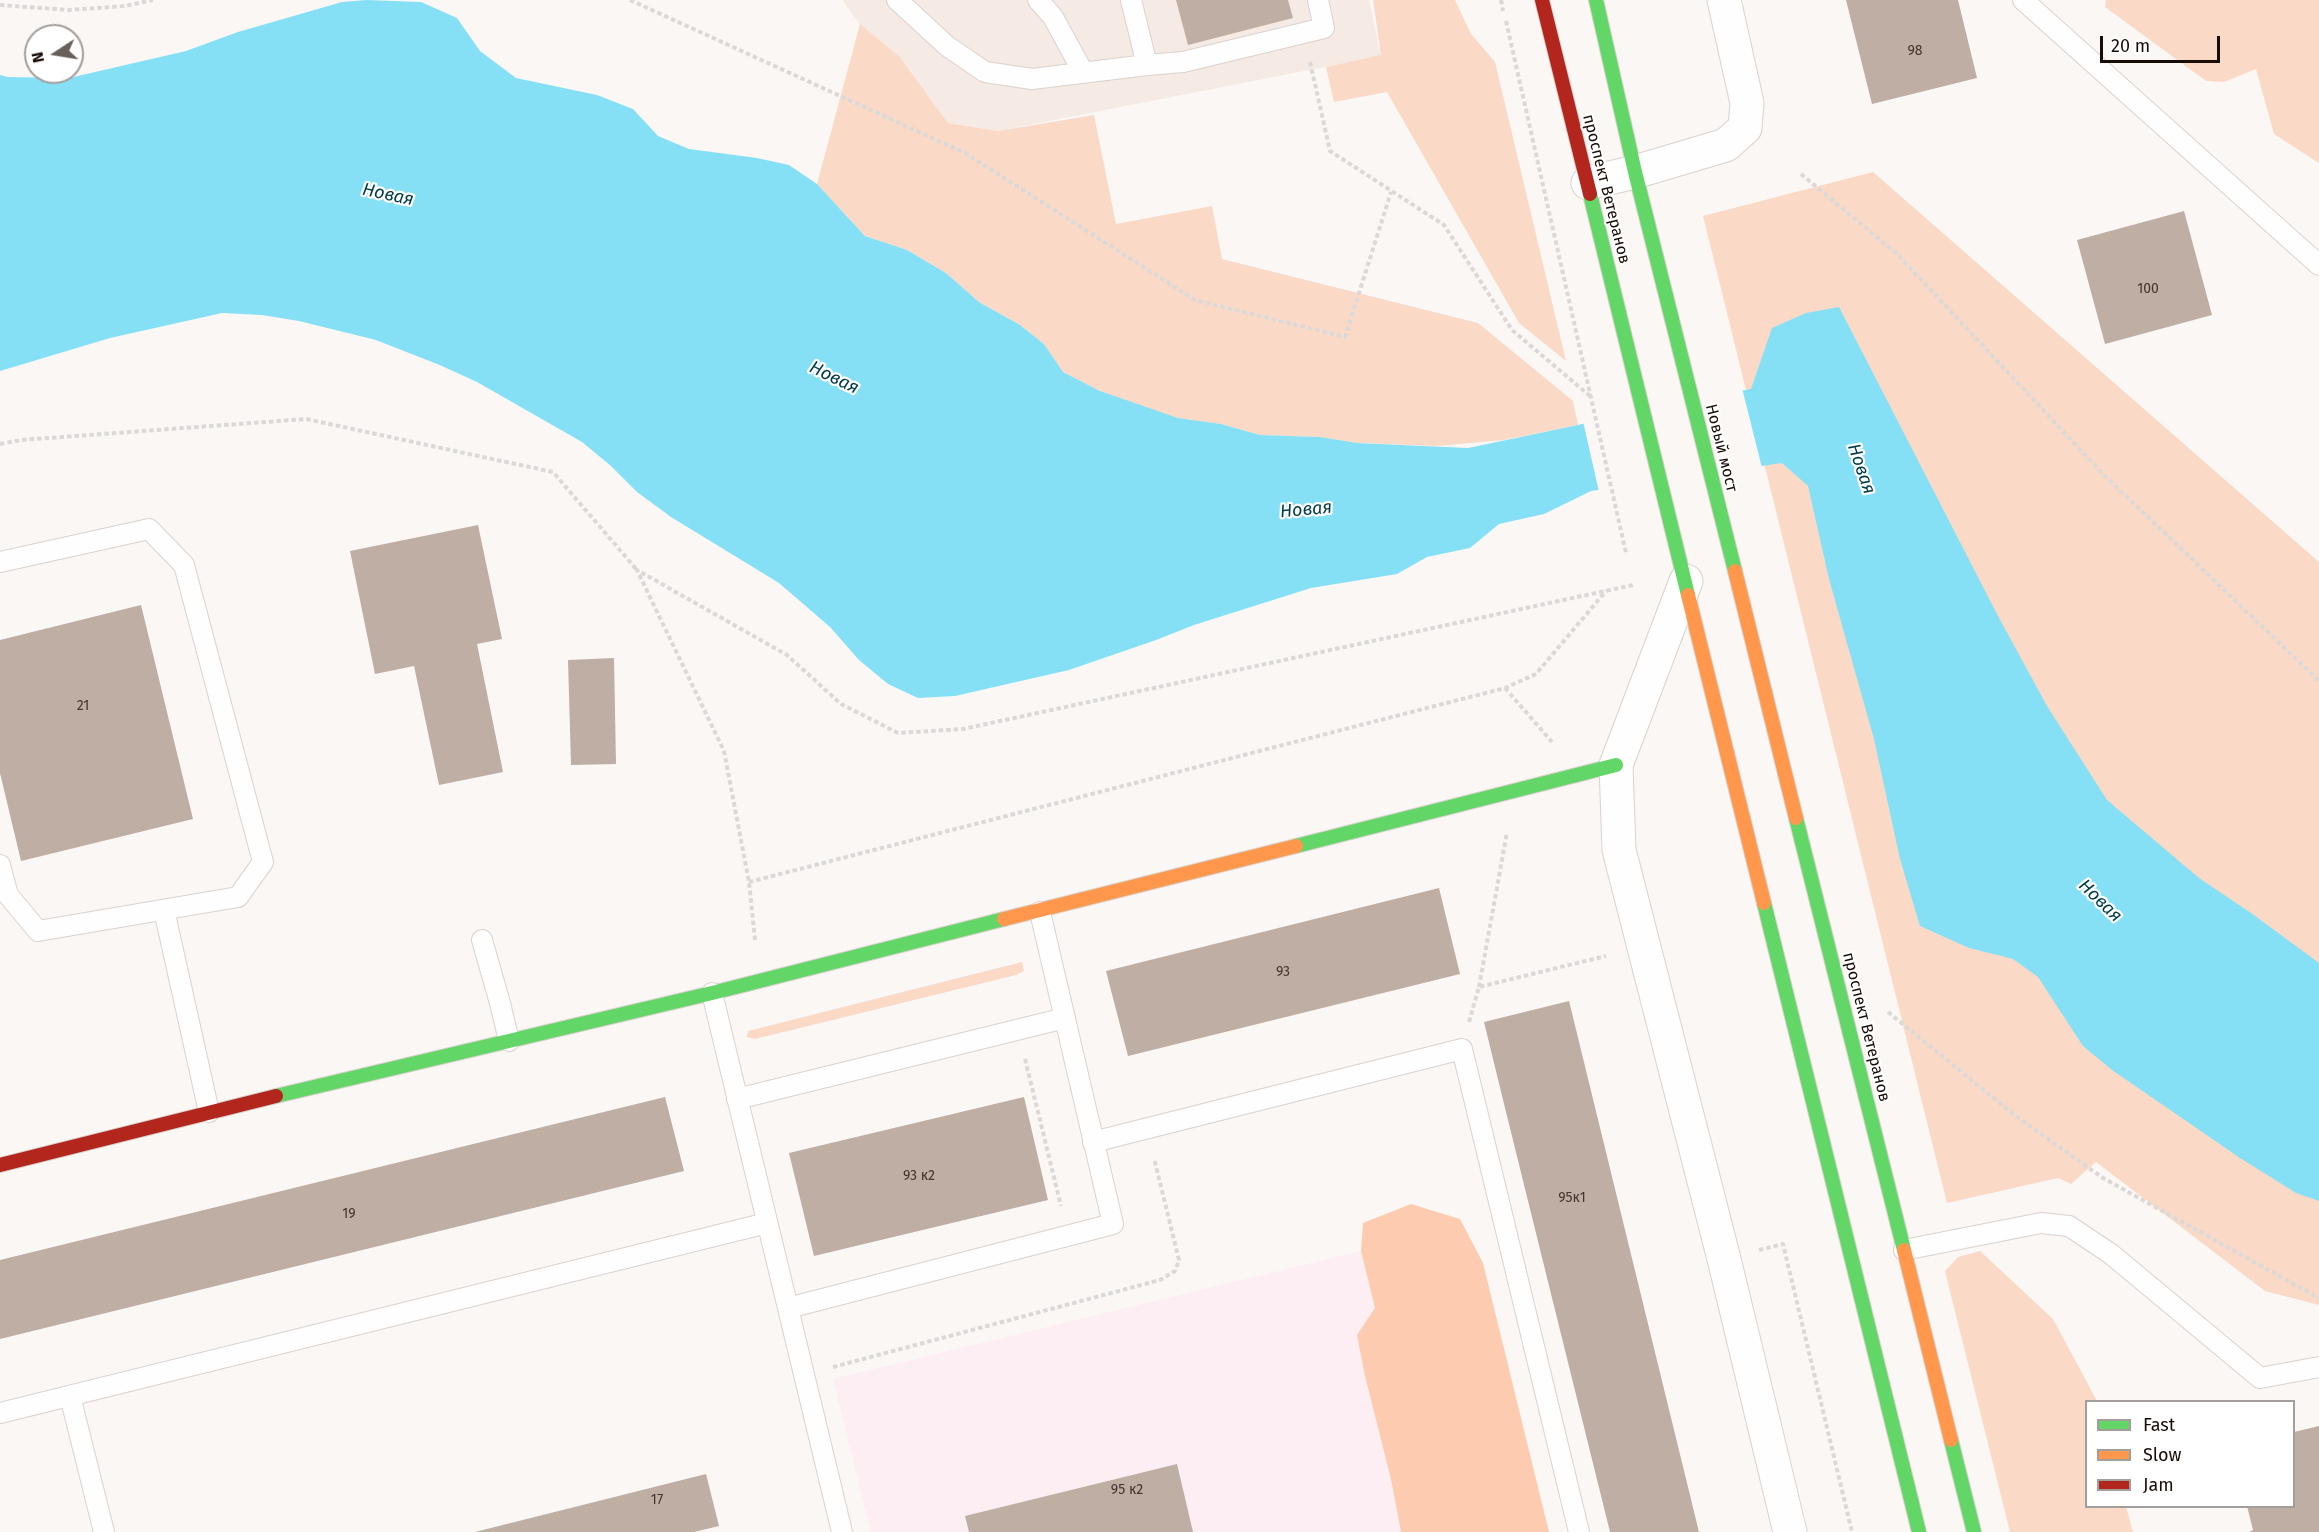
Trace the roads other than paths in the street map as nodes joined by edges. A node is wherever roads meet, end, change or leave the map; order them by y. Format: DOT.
graph roads {
  1 [pos="897,0"];
  2 [pos="1038,0"];
  3 [pos="1131,0"];
  4 [pos="1318,0"];
  5 [pos="1542,0"];
  6 [pos="1596,0"];
  7 [pos="1724,0"];
  8 [pos="2023,0"];
  9 [pos="1147,65"];
  10 [pos="1083,72"];
  11 [pos="1635,172"];
  12 [pos="1588,183"];
  13 [pos="2319,265"];
  14 [pos="1686,374"];
  15 [pos="1725,530"];
  16 [pos="0,562"];
  17 [pos="1686,581"];
  18 [pos="1616,765"];
  19 [pos="0,865"];
  20 [pos="164,910"];
  21 [pos="1040,912"];
  22 [pos="482,940"];
  23 [pos="712,993"];
  24 [pos="1065,1018"];
  25 [pos="509,1041"];
  26 [pos="737,1100"];
  27 [pos="209,1112"];
  28 [pos="1093,1142"];
  29 [pos="0,1165"];
  30 [pos="767,1223"];
  31 [pos="1904,1250"];
  32 [pos="788,1308"];
  33 [pos="2319,1368"];
  34 [pos="70,1396"];
  35 [pos="0,1413"];
  36 [pos="104,1532"];
  37 [pos="842,1532"];
  38 [pos="1579,1532"];
  39 [pos="1790,1532"];
  40 [pos="1919,1532"];
  41 [pos="1974,1532"];
  1 -- 10 [label="lane"];
  2 -- 10 [label="lane"];
  3 -- 9 [label="lane"];
  4 -- 9 [label="lane"];
  5 -- 12 [label="main road, проспект Ветеранов"];
  6 -- 11 [label="main road, проспект Ветеранов"];
  7 -- 11 [label="street"];
  8 -- 13 [label="lane"];
  9 -- 10 [label="lane"];
  11 -- 12 [label="street"];
  11 -- 14 [label="main road, проспект Ветеранов"];
  12 -- 17 [label="main road, проспект Ветеранов"];
  14 -- 15 [label="main road, Новый мост"];
  15 -- 31 [label="main road, проспект Ветеранов"];
  16 -- 20 [label="lane"];
  17 -- 18 [label="street"];
  17 -- 40 [label="main road"];
  18 -- 21 [label="main road"];
  18 -- 39 [label="street"];
  19 -- 20 [label="lane"];
  20 -- 27 [label="lane"];
  21 -- 23 [label="main road"];
  21 -- 24 [label="lane"];
  22 -- 25 [label="lane"];
  23 -- 25 [label="main road"];
  23 -- 26 [label="lane"];
  24 -- 26 [label="lane"];
  24 -- 28 [label="lane"];
  25 -- 27 [label="main road"];
  26 -- 30 [label="lane"];
  27 -- 29 [label="main road"];
  28 -- 32 [label="lane"];
  28 -- 38 [label="lane"];
  30 -- 32 [label="lane"];
  30 -- 34 [label="lane"];
  31 -- 33 [label="lane"];
  31 -- 41 [label="main road, проспект Ветеранов"];
  32 -- 37 [label="lane"];
  34 -- 35 [label="lane"];
  34 -- 36 [label="lane"];
}
